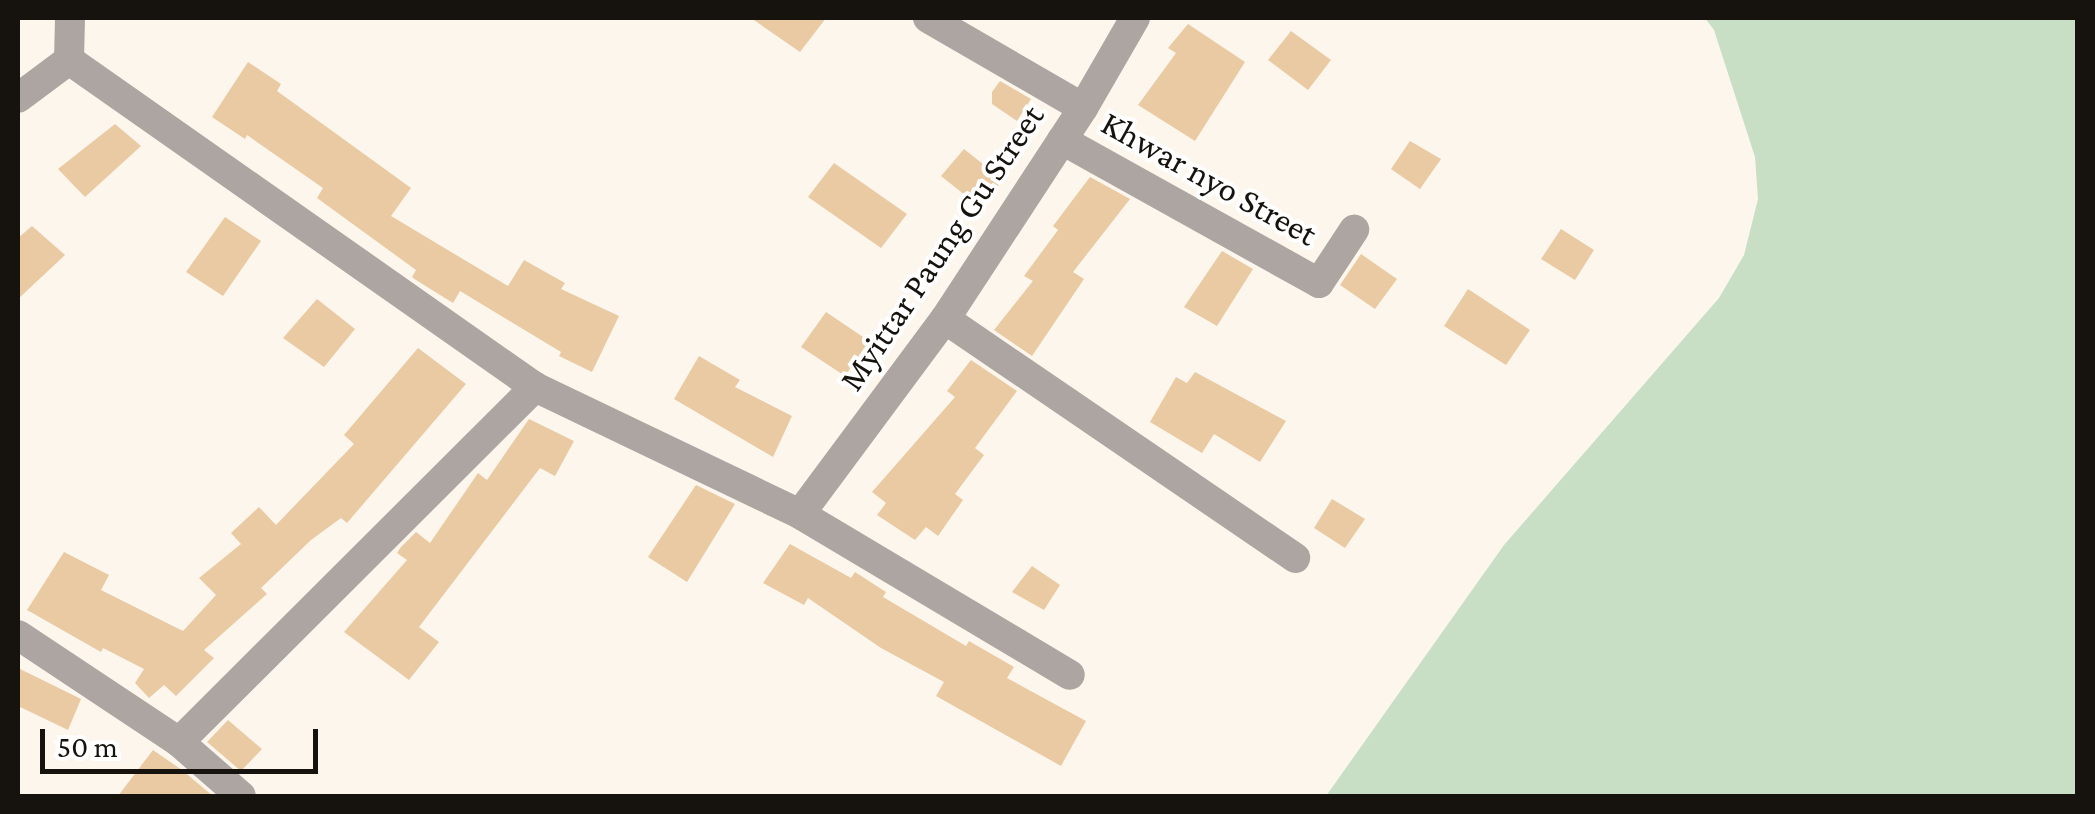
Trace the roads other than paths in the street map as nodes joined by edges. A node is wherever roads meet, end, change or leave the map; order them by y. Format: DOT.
graph roads {
  1 [pos="70,18"];
  2 [pos="928,18"];
  3 [pos="1135,18"];
  4 [pos="69,60"];
  5 [pos="18,98"];
  6 [pos="1083,108"];
  7 [pos="1062,140"];
  8 [pos="1354,230"];
  9 [pos="946,319"];
  10 [pos="535,388"];
  11 [pos="800,514"];
  12 [pos="1295,558"];
  13 [pos="18,635"];
  14 [pos="1070,675"];
  15 [pos="179,742"];
  16 [pos="241,796"];
  1 -- 4 [label="street"];
  2 -- 6 [label="street, Khwar nyo Street"];
  3 -- 6 [label="street, Myittar Paung Gu Street"];
  4 -- 5 [label="street"];
  4 -- 10 [label="street"];
  6 -- 7 [label="street, Myittar Paung Gu Street"];
  7 -- 8 [label="street, Khwar nyo Street"];
  7 -- 9 [label="street, Myittar Paung Gu Street"];
  9 -- 11 [label="street, Myittar Paung Gu Street"];
  9 -- 12 [label="street"];
  10 -- 11 [label="street"];
  10 -- 15 [label="street"];
  11 -- 14 [label="street"];
  13 -- 15 [label="street"];
  15 -- 16 [label="street"];
}
